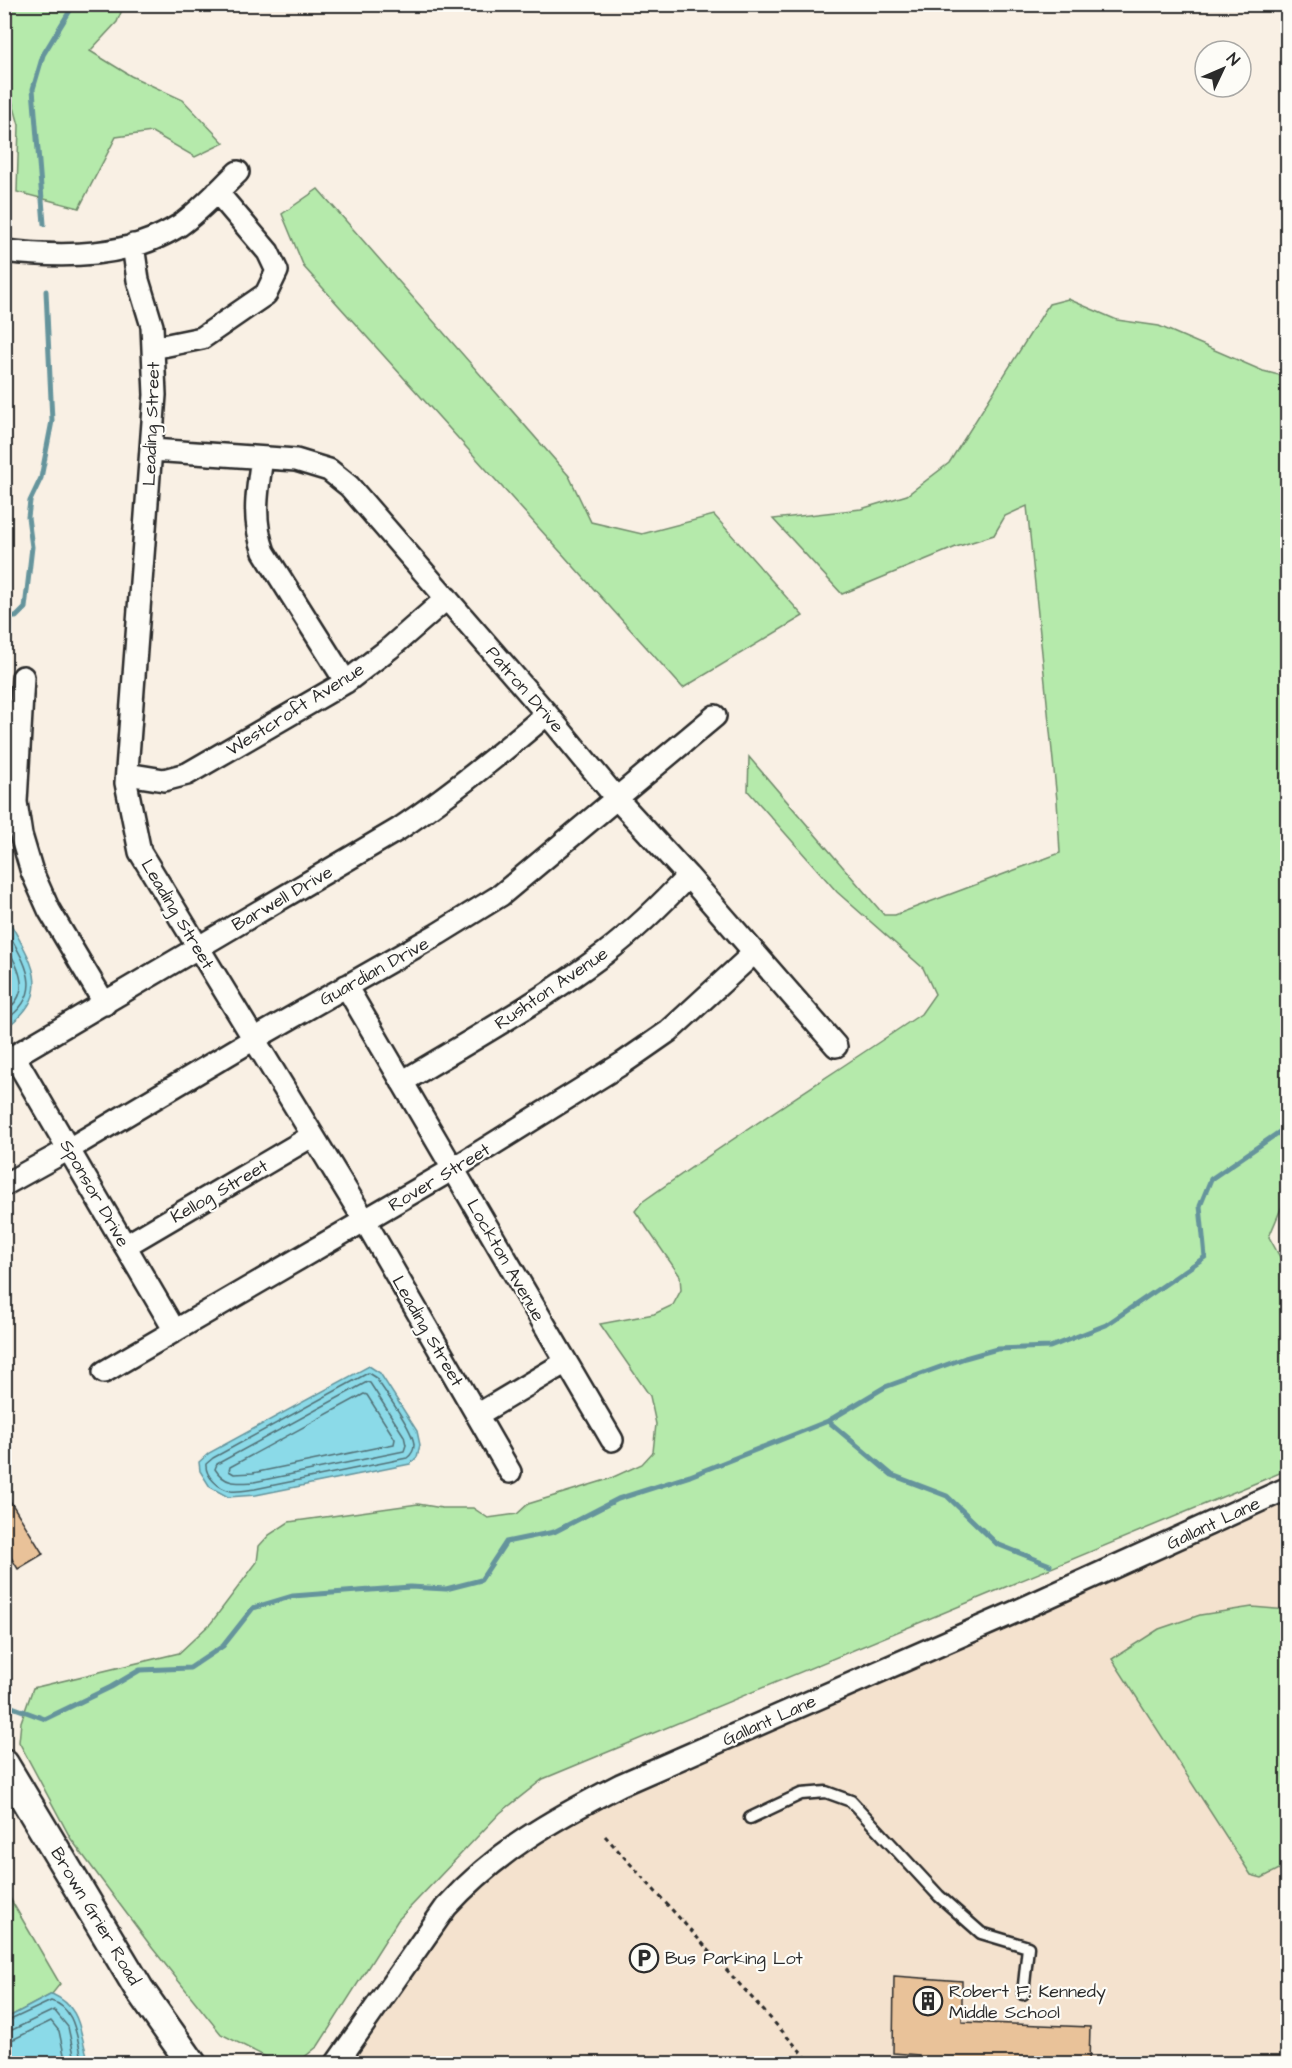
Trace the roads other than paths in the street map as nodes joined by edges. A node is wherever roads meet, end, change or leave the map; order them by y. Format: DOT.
graph roads {
  1 [pos="238,172"];
  2 [pos="217,192"];
  3 [pos="134,245"];
  4 [pos="4,251"];
  5 [pos="153,348"];
  6 [pos="152,450"];
  7 [pos="262,458"];
  8 [pos="447,598"];
  9 [pos="23,677"];
  10 [pos="346,682"];
  11 [pos="547,714"];
  12 [pos="715,716"];
  13 [pos="127,774"];
  14 [pos="617,799"];
  15 [pos="688,876"];
  16 [pos="198,947"];
  17 [pos="754,953"];
  18 [pos="346,986"];
  19 [pos="105,1004"];
  20 [pos="254,1039"];
  21 [pos="836,1046"];
  22 [pos="9,1059"];
  23 [pos="402,1082"];
  24 [pos="312,1136"];
  25 [pos="69,1149"];
  26 [pos="453,1169"];
  27 [pos="4,1185"];
  28 [pos="365,1221"];
  29 [pos="125,1246"];
  30 [pos="175,1331"];
  31 [pos="566,1362"];
  32 [pos="104,1372"];
  33 [pos="477,1414"];
  34 [pos="612,1440"];
  35 [pos="510,1472"];
  36 [pos="1287,1488"];
  37 [pos="4,1764"];
  38 [pos="750,1818"];
  39 [pos="1023,1994"];
  40 [pos="192,2064"];
  41 [pos="336,2064"];
  1 -- 2 [label="street"];
  2 -- 3 [label="street"];
  2 -- 5 [label="street"];
  3 -- 4 [label="street"];
  3 -- 5 [label="street, Leading Street"];
  5 -- 6 [label="street, Leading Street"];
  6 -- 7 [label="street, Patron Drive"];
  6 -- 13 [label="street, Leading Street"];
  7 -- 8 [label="street, Patron Drive"];
  7 -- 10 [label="street"];
  8 -- 10 [label="street, Westcroft Avenue"];
  8 -- 11 [label="street, Patron Drive"];
  9 -- 19 [label="street"];
  10 -- 13 [label="street, Westcroft Avenue"];
  11 -- 14 [label="street, Patron Drive"];
  11 -- 16 [label="street, Barwell Drive"];
  12 -- 14 [label="street, Guardian Drive"];
  13 -- 16 [label="street, Leading Street"];
  14 -- 15 [label="street, Patron Drive"];
  14 -- 18 [label="street, Guardian Drive"];
  15 -- 17 [label="street, Patron Drive"];
  15 -- 23 [label="street, Rushton Avenue"];
  16 -- 19 [label="street, Barwell Drive"];
  16 -- 20 [label="street, Leading Street"];
  17 -- 21 [label="street, Patron Drive"];
  17 -- 26 [label="street, Rover Street"];
  18 -- 20 [label="street, Guardian Drive"];
  18 -- 23 [label="street, Lockton Avenue"];
  19 -- 22 [label="street, Barwell Drive"];
  20 -- 24 [label="street, Leading Street"];
  20 -- 25 [label="street, Guardian Drive"];
  22 -- 25 [label="street, Sponsor Drive"];
  23 -- 26 [label="street, Lockton Avenue"];
  24 -- 28 [label="street, Leading Street"];
  24 -- 29 [label="street, Kellog Street"];
  25 -- 27 [label="street, Guardian Drive"];
  25 -- 29 [label="street, Sponsor Drive"];
  26 -- 28 [label="street, Rover Street"];
  26 -- 31 [label="street, Lockton Avenue"];
  28 -- 30 [label="street, Rover Street"];
  28 -- 33 [label="street, Leading Street"];
  29 -- 30 [label="street, Sponsor Drive"];
  30 -- 32 [label="street, Rover Street"];
  31 -- 33 [label="street"];
  31 -- 34 [label="street, Lockton Avenue"];
  33 -- 35 [label="street, Leading Street"];
  36 -- 41 [label="street, Gallant Lane"];
  37 -- 40 [label="main road, Brown Grier Road"];
  38 -- 39 [label="lane"];
}
